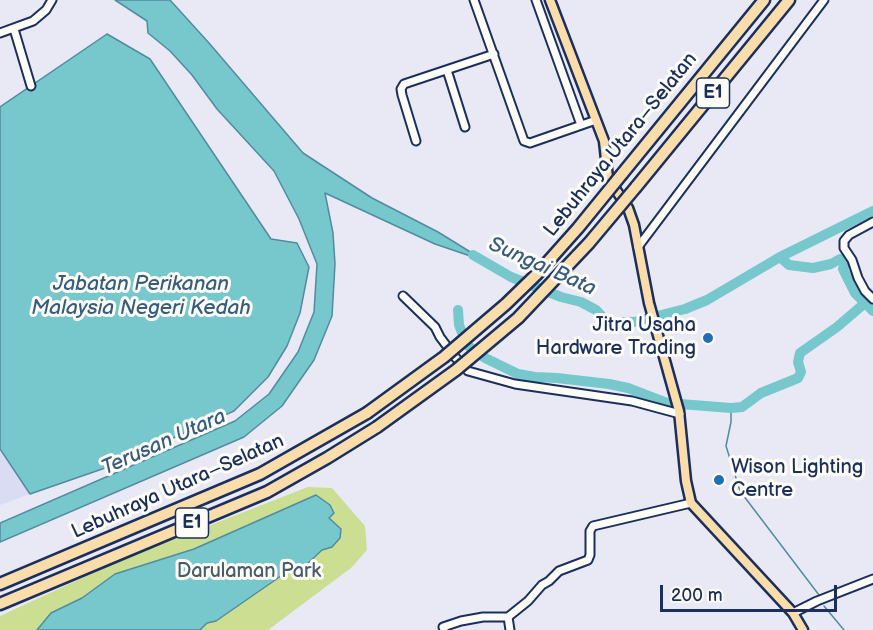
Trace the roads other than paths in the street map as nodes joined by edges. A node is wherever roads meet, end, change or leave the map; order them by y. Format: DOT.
graph roads {
  1 [pos="52,0"];
  2 [pos="474,0"];
  3 [pos="537,0"];
  4 [pos="550,0"];
  5 [pos="764,0"];
  6 [pos="789,0"];
  7 [pos="824,0"];
  8 [pos="14,28"];
  9 [pos="0,33"];
  10 [pos="494,54"];
  11 [pos="447,70"];
  12 [pos="31,86"];
  13 [pos="596,120"];
  14 [pos="581,125"];
  15 [pos="465,127"];
  16 [pos="416,141"];
  17 [pos="873,222"];
  18 [pos="638,247"];
  19 [pos="403,296"];
  20 [pos="873,300"];
  21 [pos="680,413"];
  22 [pos="691,503"];
  23 [pos="873,579"];
  24 [pos="0,584"];
  25 [pos="0,604"];
  26 [pos="793,613"];
  27 [pos="508,617"];
  28 [pos="444,630"];
  29 [pos="510,630"];
  30 [pos="803,630"];
  1 -- 8 [label="street"];
  2 -- 10 [label="street"];
  3 -- 14 [label="street"];
  4 -- 13 [label="main road"];
  5 -- 24 [label="highway, Lebuhraya Utara–Selatan / E1, bridge"];
  6 -- 25 [label="highway, Lebuhraya Utara–Selatan / E1, bridge"];
  7 -- 18 [label="street"];
  8 -- 9 [label="street"];
  8 -- 12 [label="street"];
  10 -- 11 [label="street"];
  10 -- 14 [label="street"];
  11 -- 15 [label="street"];
  11 -- 16 [label="street"];
  13 -- 14 [label="street"];
  13 -- 18 [label="main road"];
  17 -- 20 [label="street"];
  18 -- 21 [label="main road"];
  19 -- 21 [label="street"];
  21 -- 22 [label="main road"];
  22 -- 26 [label="main road"];
  22 -- 27 [label="street"];
  23 -- 26 [label="street"];
  26 -- 30 [label="main road"];
  27 -- 28 [label="street"];
  27 -- 29 [label="street"];
}
